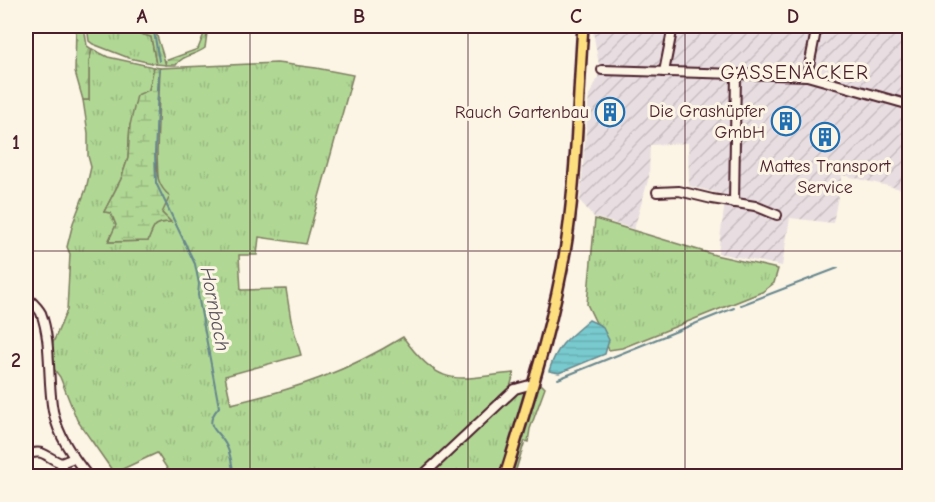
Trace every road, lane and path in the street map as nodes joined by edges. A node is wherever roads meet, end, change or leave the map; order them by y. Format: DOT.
graph roads {
  1 [pos="584,26"];
  2 [pos="673,26"];
  3 [pos="817,26"];
  4 [pos="602,70"];
  5 [pos="664,72"];
  6 [pos="736,74"];
  7 [pos="807,76"];
  8 [pos="909,105"];
  9 [pos="657,192"];
  10 [pos="734,203"];
  11 [pos="777,215"];
  12 [pos="26,296"];
  13 [pos="533,384"];
  14 [pos="26,455"];
  15 [pos="74,458"];
  16 [pos="61,463"];
  17 [pos="64,477"];
  18 [pos="88,477"];
  19 [pos="422,477"];
  20 [pos="506,477"];
  1 -- 13 [label="main road"];
  2 -- 5 [label="street"];
  3 -- 7 [label="street"];
  4 -- 5 [label="street"];
  5 -- 6 [label="street"];
  6 -- 7 [label="street"];
  6 -- 10 [label="street"];
  7 -- 8 [label="street"];
  9 -- 10 [label="street"];
  10 -- 11 [label="street"];
  12 -- 15 [label="street"];
  13 -- 19 [label="street"];
  13 -- 20 [label="main road"];
  14 -- 16 [label="street"];
  15 -- 16 [label="street"];
  15 -- 18 [label="street"];
  16 -- 17 [label="street"];
}
